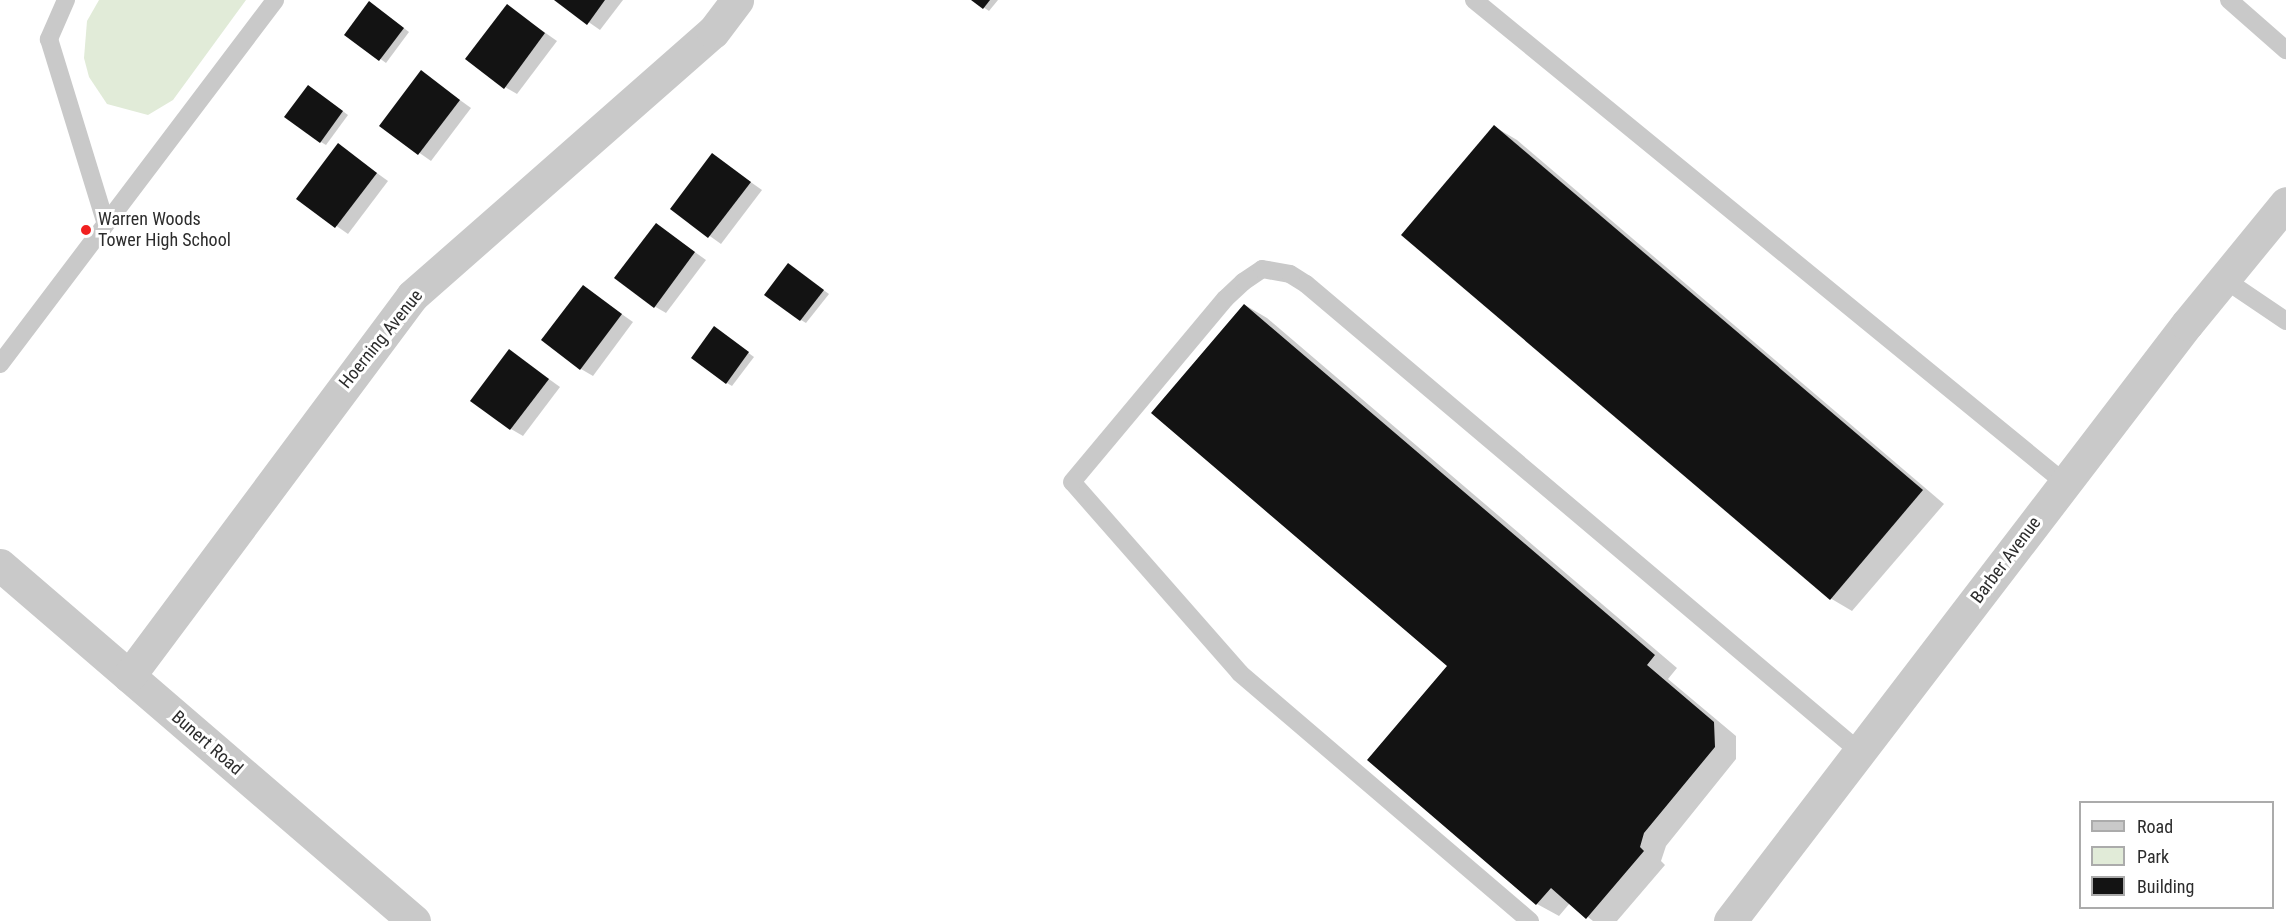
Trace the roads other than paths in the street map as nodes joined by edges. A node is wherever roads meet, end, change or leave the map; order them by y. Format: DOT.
graph roads {
  1 [pos="66,0"];
  2 [pos="275,0"];
  3 [pos="736,0"];
  4 [pos="1474,0"];
  5 [pos="2229,0"];
  6 [pos="2286,50"];
  7 [pos="2286,203"];
  8 [pos="105,221"];
  9 [pos="2224,279"];
  10 [pos="2286,321"];
  11 [pos="0,364"];
  12 [pos="2065,483"];
  13 [pos="0,565"];
  14 [pos="129,676"];
  15 [pos="1860,752"];
  16 [pos="1736,919"];
  17 [pos="414,921"];
  18 [pos="1530,921"];
  1 -- 8 [label="lane"];
  2 -- 8 [label="lane"];
  3 -- 14 [label="street, Hoerning Avenue"];
  4 -- 12 [label="lane"];
  5 -- 6 [label="lane"];
  7 -- 9 [label="street, Barber Avenue"];
  8 -- 11 [label="lane"];
  9 -- 10 [label="lane"];
  9 -- 12 [label="street, Barber Avenue"];
  12 -- 15 [label="street, Barber Avenue"];
  13 -- 14 [label="street, Bunert Road"];
  14 -- 17 [label="street, Bunert Road"];
  15 -- 16 [label="street, Barber Avenue"];
  15 -- 18 [label="lane"];
}
